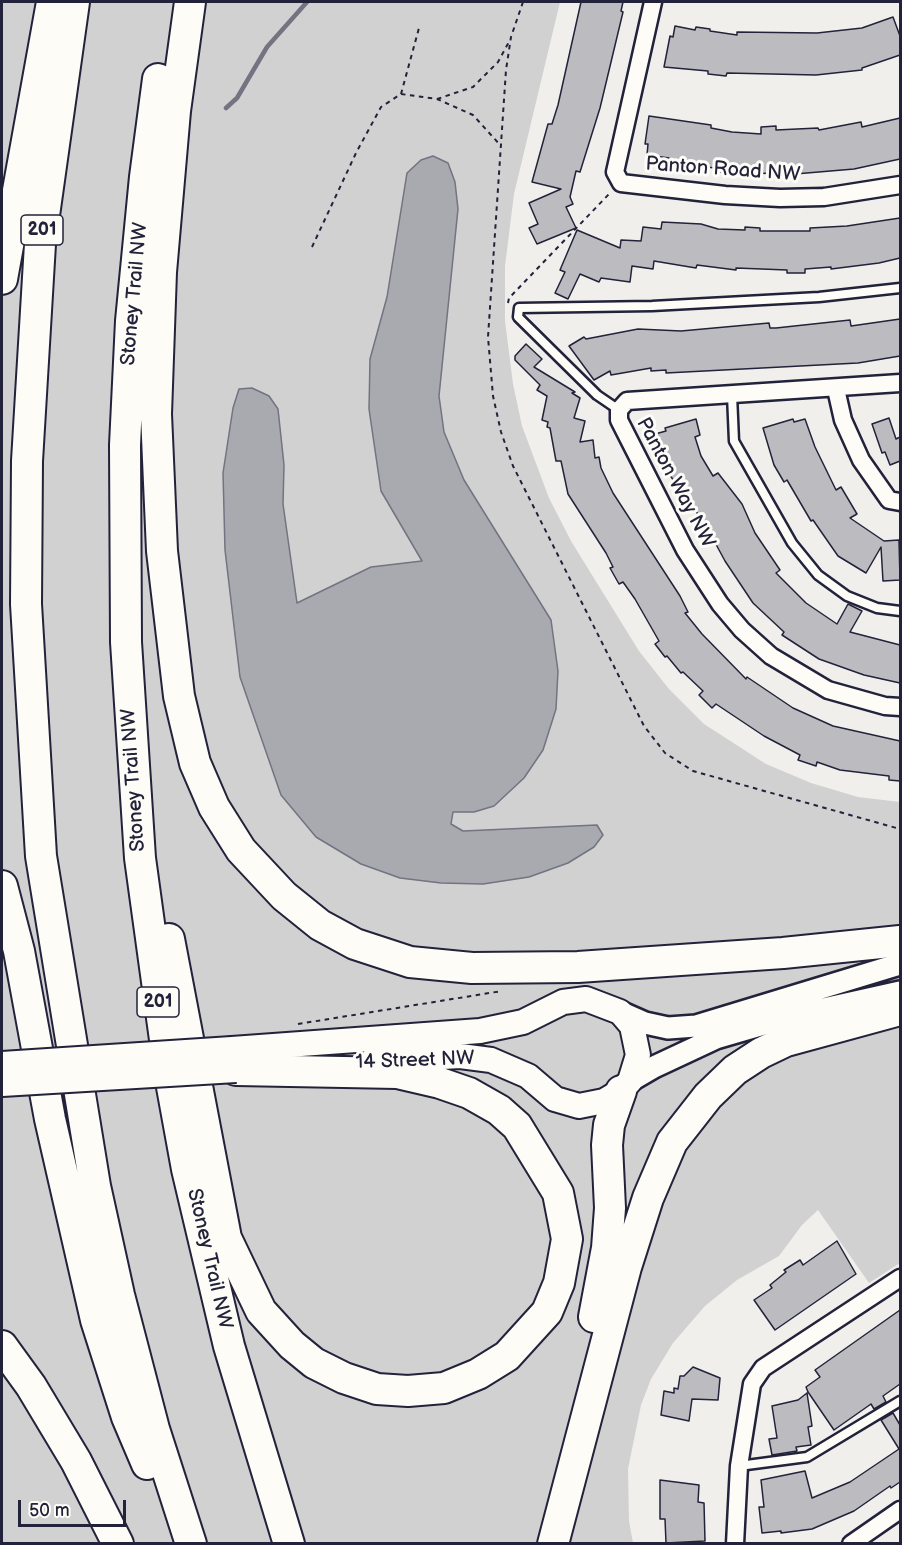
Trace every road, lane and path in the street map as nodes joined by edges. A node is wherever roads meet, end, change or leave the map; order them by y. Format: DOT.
graph roads {
  1 [pos="52,2"];
  2 [pos="74,2"];
  3 [pos="171,2"];
  4 [pos="190,2"];
  5 [pos="523,2"];
  6 [pos="653,2"];
  7 [pos="419,28"];
  8 [pos="511,37"];
  9 [pos="401,94"];
  10 [pos="437,99"];
  11 [pos="501,146"];
  12 [pos="621,183"];
  13 [pos="900,185"];
  14 [pos="312,247"];
  15 [pos="2,279"];
  16 [pos="900,288"];
  17 [pos="519,308"];
  18 [pos="900,383"];
  19 [pos="836,389"];
  20 [pos="732,395"];
  21 [pos="619,410"];
  22 [pos="900,502"];
  23 [pos="900,611"];
  24 [pos="900,707"];
  25 [pos="129,727"];
  26 [pos="900,829"];
  27 [pos="2,886"];
  28 [pos="900,941"];
  29 [pos="900,964"];
  30 [pos="900,992"];
  31 [pos="900,1010"];
  32 [pos="620,1012"];
  33 [pos="234,1060"];
  34 [pos="2,1064"];
  35 [pos="2,1084"];
  36 [pos="626,1086"];
  37 [pos="900,1278"];
  38 [pos="2,1346"];
  39 [pos="900,1401"];
  40 [pos="739,1466"];
  41 [pos="900,1510"];
  42 [pos="554,1538"];
  43 [pos="118,1544"];
  44 [pos="180,1544"];
  45 [pos="191,1544"];
  46 [pos="289,1544"];
  47 [pos="735,1544"];
  48 [pos="851,1544"];
  1 -- 15 [label="highway"];
  2 -- 45 [label="highway, 201"];
  3 -- 25 [label="highway, Stoney Trail NW / 201"];
  4 -- 28 [label="highway"];
  5 -- 8 [label="path"];
  6 -- 12 [label="street, Panton Road NW"];
  7 -- 9 [label="path"];
  8 -- 10 [label="path"];
  8 -- 11 [label="path"];
  9 -- 10 [label="path"];
  9 -- 14 [label="path"];
  10 -- 11 [label="path"];
  11 -- 26 [label="path"];
  12 -- 13 [label="street, Panton Road NW"];
  12 -- 17 [label="path"];
  16 -- 17 [label="lane"];
  17 -- 21 [label="lane"];
  18 -- 19 [label="street, Panton Way NW"];
  19 -- 20 [label="street, Panton Way NW"];
  19 -- 22 [label="street"];
  20 -- 21 [label="street, Panton Way NW"];
  20 -- 23 [label="lane"];
  21 -- 24 [label="street, Panton Way NW"];
  25 -- 33 [label="highway"];
  25 -- 46 [label="highway, Stoney Trail NW / 201"];
  27 -- 44 [label="highway"];
  29 -- 32 [label="street, 14 Street NW"];
  30 -- 36 [label="street, 14 Street NW"];
  31 -- 42 [label="highway"];
  32 -- 33 [label="main road, 14 Street NW"];
  32 -- 36 [label="main road"];
  33 -- 34 [label="main road, 14 Street NW, bridge"];
  33 -- 35 [label="main road, 14 Street NW, bridge"];
  33 -- 36 [label="main road, 14 Street NW"];
  36 -- 42 [label="highway"];
  37 -- 40 [label="street"];
  38 -- 43 [label="highway"];
  39 -- 40 [label="lane"];
  40 -- 47 [label="street"];
  41 -- 48 [label="street"];
}
